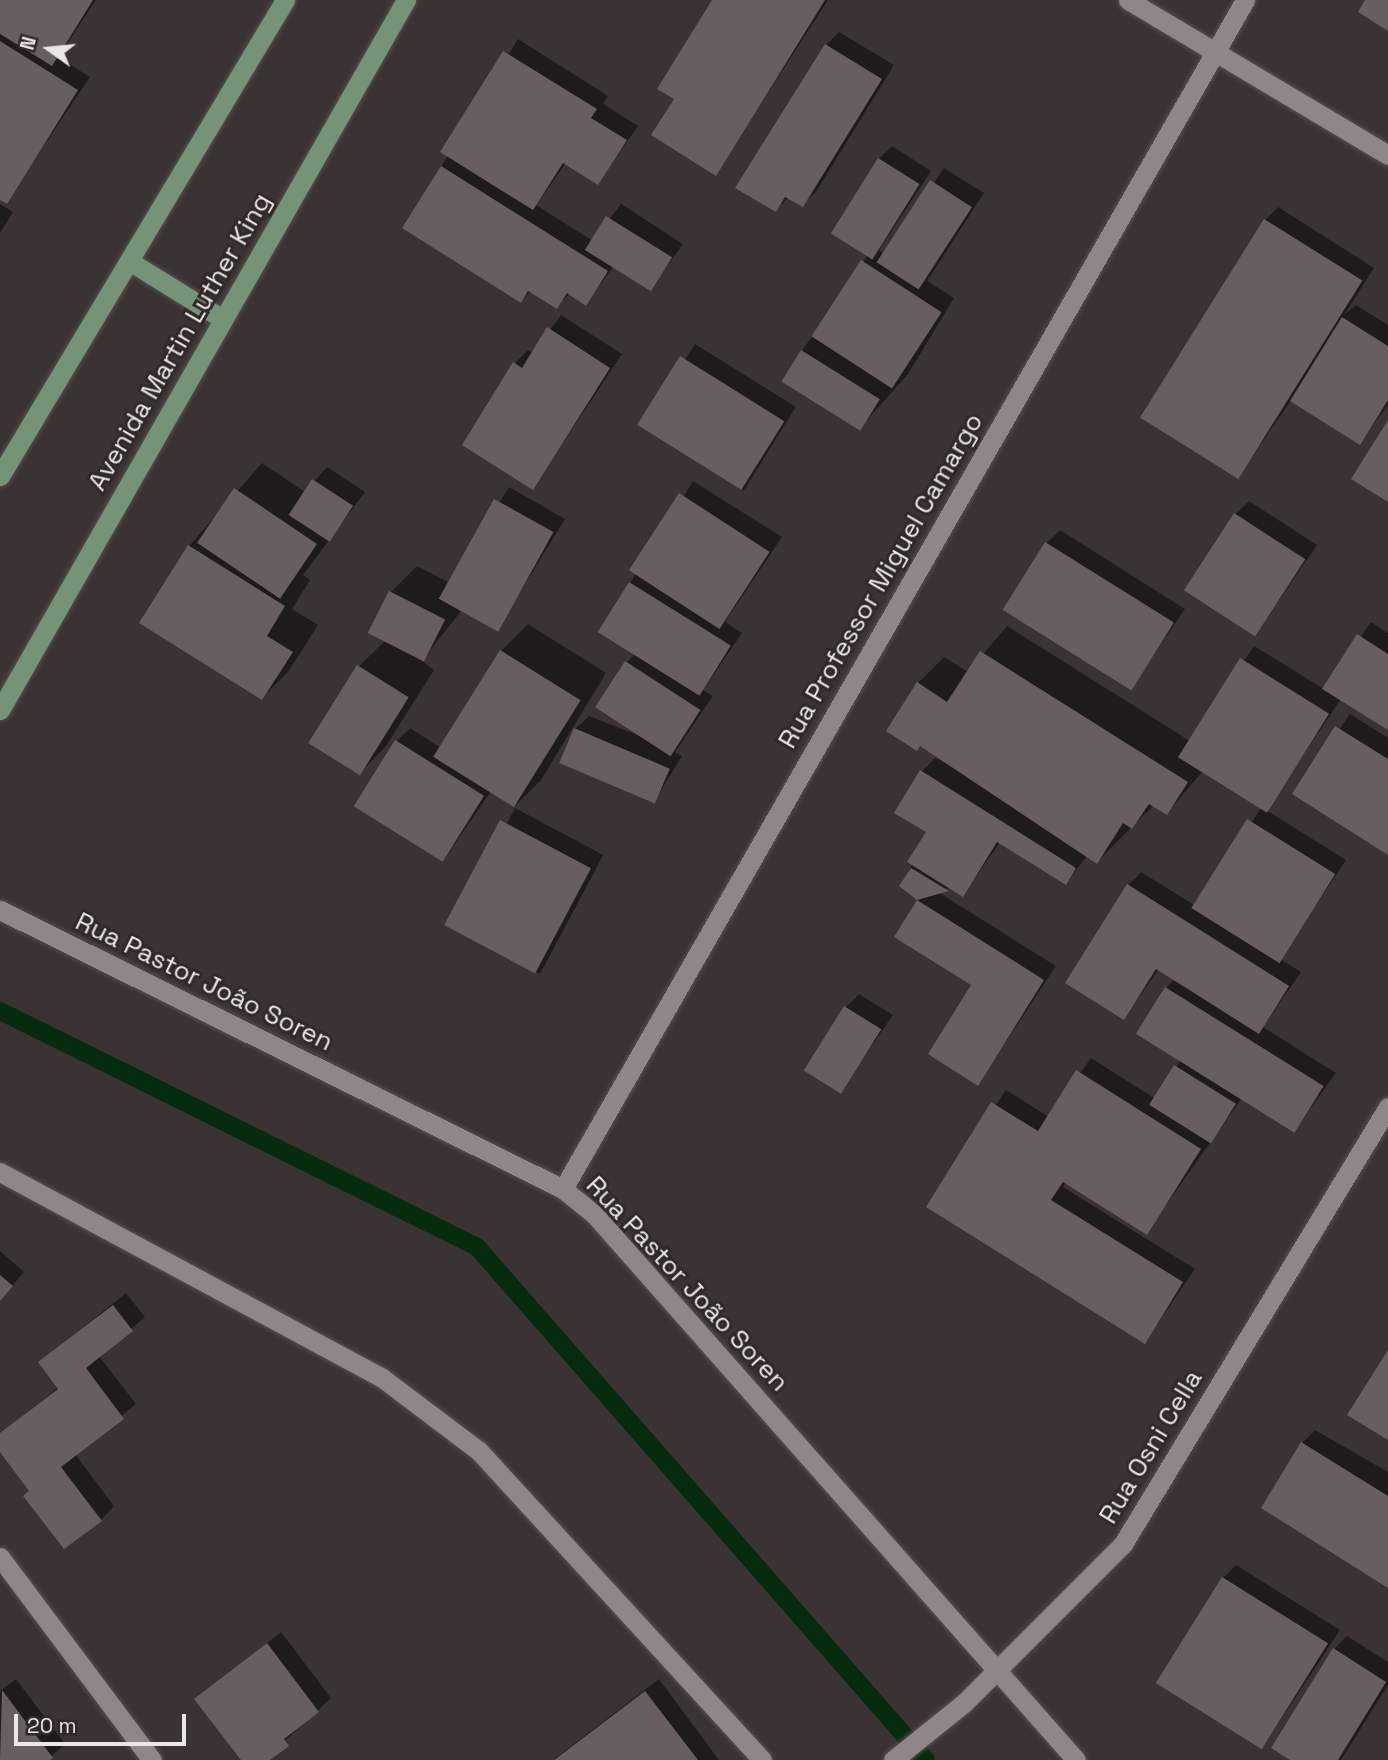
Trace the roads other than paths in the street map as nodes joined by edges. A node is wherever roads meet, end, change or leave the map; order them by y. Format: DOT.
graph roads {
  1 [pos="285,0"];
  2 [pos="405,0"];
  3 [pos="1128,0"];
  4 [pos="1245,0"];
  5 [pos="1216,49"];
  6 [pos="1388,155"];
  7 [pos="129,261"];
  8 [pos="223,319"];
  9 [pos="0,476"];
  10 [pos="0,709"];
  11 [pos="0,910"];
  12 [pos="1388,1107"];
  13 [pos="0,1171"];
  14 [pos="563,1189"];
  15 [pos="0,1557"];
  16 [pos="998,1668"];
  17 [pos="152,1760"];
  18 [pos="762,1760"];
  19 [pos="892,1760"];
  20 [pos="1076,1760"];
  1 -- 7 [label="main road"];
  2 -- 8 [label="main road, Avenida Martin Luther King"];
  3 -- 5 [label="street"];
  4 -- 5 [label="street, Rua Professor Miguel Camargo"];
  5 -- 6 [label="street"];
  5 -- 14 [label="street, Rua Professor Miguel Camargo"];
  7 -- 8 [label="main road"];
  7 -- 9 [label="main road"];
  8 -- 10 [label="main road, Avenida Martin Luther King"];
  11 -- 14 [label="street, Rua Pastor João Soren"];
  12 -- 16 [label="street, Rua Osni Cella"];
  13 -- 18 [label="street"];
  14 -- 16 [label="street, Rua Pastor João Soren"];
  15 -- 17 [label="street"];
  16 -- 19 [label="street, Rua Osni Cella"];
  16 -- 20 [label="street, Rua Pastor João Soren"];
}
